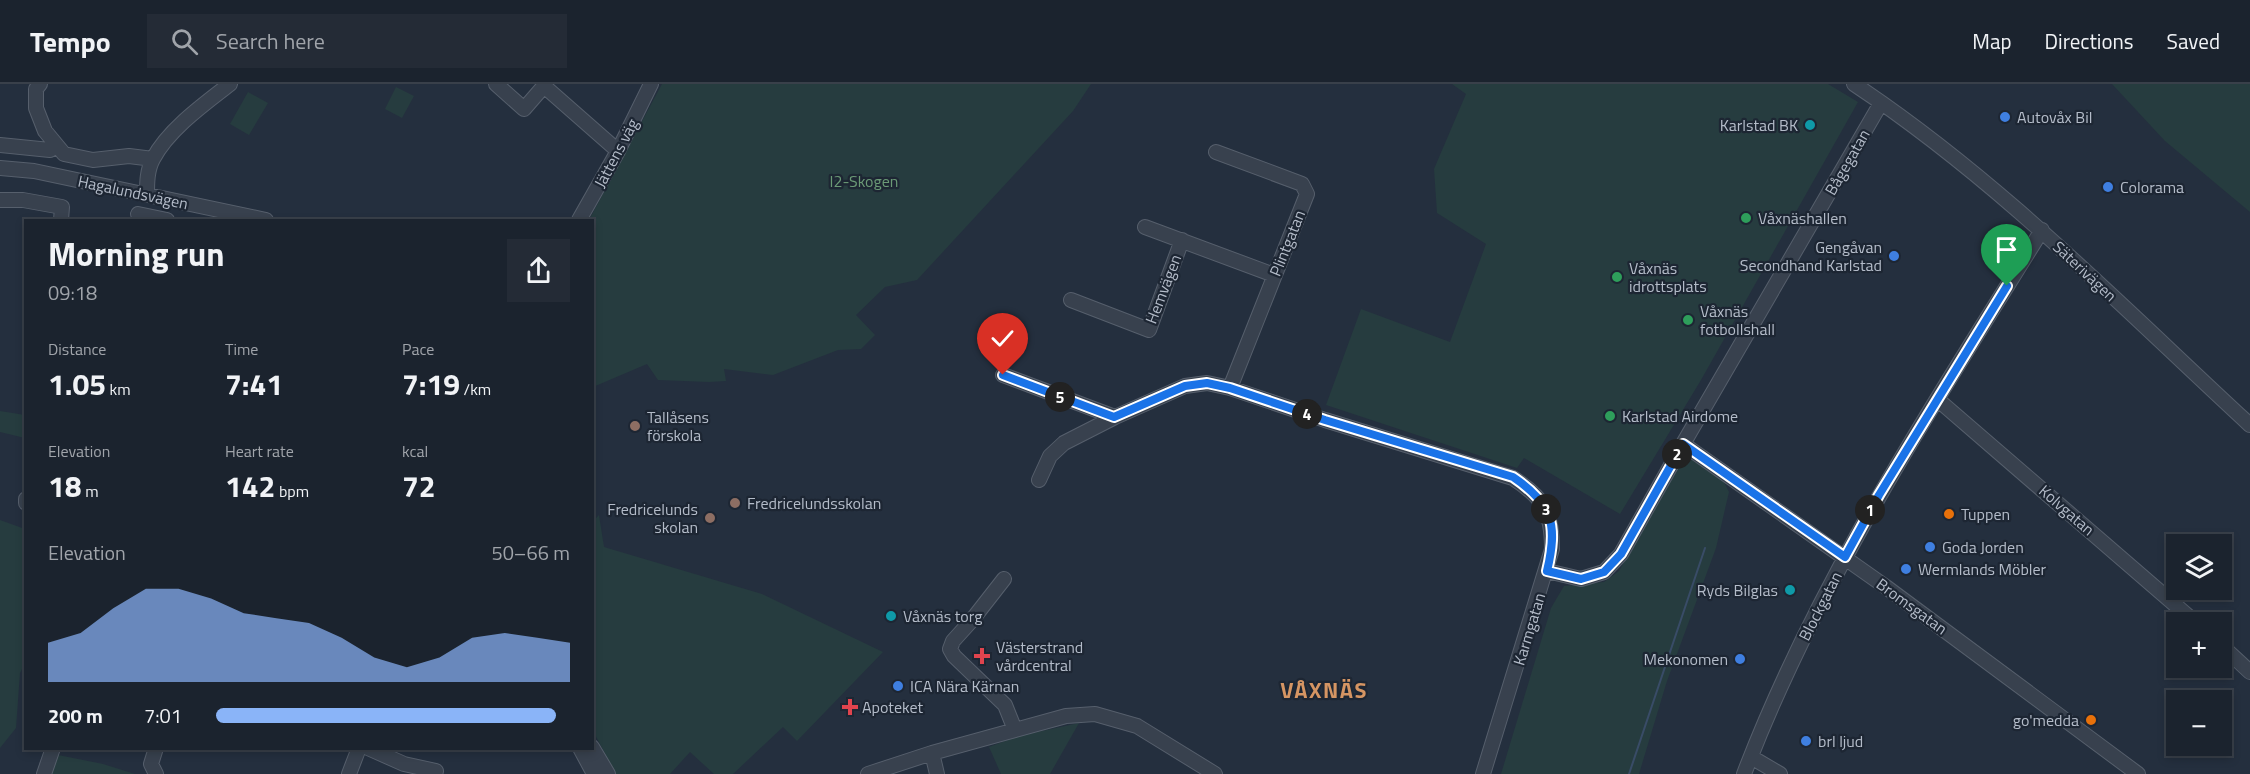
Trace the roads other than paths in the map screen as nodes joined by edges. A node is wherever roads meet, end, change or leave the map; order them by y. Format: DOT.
graph roads {
  1 [pos="40,84"];
  2 [pos="230,84"];
  3 [pos="496,84"];
  4 [pos="651,84"];
  5 [pos="1854,84"];
  6 [pos="1881,103"];
  7 [pos="0,145"];
  8 [pos="57,146"];
  9 [pos="618,151"];
  10 [pos="1216,152"];
  11 [pos="153,159"];
  12 [pos="0,168"];
  13 [pos="147,195"];
  14 [pos="0,200"];
  15 [pos="62,214"];
  16 [pos="138,214"];
  17 [pos="162,219"];
  18 [pos="261,219"];
  19 [pos="580,219"];
  20 [pos="1145,227"];
  21 [pos="2042,230"];
  22 [pos="1182,240"];
  23 [pos="1274,275"];
  24 [pos="1071,300"];
  25 [pos="1003,375"];
  26 [pos="1230,388"];
  27 [pos="1937,399"];
  28 [pos="1114,417"];
  29 [pos="2250,425"];
  30 [pos="1683,444"];
  31 [pos="1039,480"];
  32 [pos="1845,557"];
  33 [pos="1547,571"];
  34 [pos="1004,579"];
  35 [pos="2183,612"];
  36 [pos="2232,655"];
  37 [pos="2250,672"];
  38 [pos="1015,730"];
  39 [pos="52,750"];
  40 [pos="156,750"];
  41 [pos="358,750"];
  42 [pos="372,750"];
  43 [pos="581,750"];
  44 [pos="594,750"];
  45 [pos="932,753"];
  46 [pos="1751,757"];
  47 [pos="153,769"];
  48 [pos="436,771"];
  49 [pos="44,774"];
  50 [pos="349,774"];
  51 [pos="594,774"];
  52 [pos="608,774"];
  53 [pos="868,774"];
  54 [pos="938,774"];
  55 [pos="1215,774"];
  56 [pos="1483,774"];
  57 [pos="1744,774"];
  58 [pos="1780,774"];
  59 [pos="2138,774"];
  1 -- 8 [label="street"];
  2 -- 11 [label="street"];
  3 -- 9 [label="street"];
  4 -- 9 [label="street, Jättens väg"];
  5 -- 6 [label="street, Säterivägen"];
  6 -- 21 [label="street, Säterivägen"];
  6 -- 30 [label="street, Bågegatan"];
  7 -- 8 [label="street"];
  8 -- 11 [label="street"];
  9 -- 19 [label="street, Jättens väg"];
  10 -- 23 [label="street, Plintgatan"];
  11 -- 13 [label="street"];
  12 -- 13 [label="street, Hagalundsvägen"];
  13 -- 18 [label="street, Hagalundsvägen"];
  14 -- 15 [label="street"];
  16 -- 17 [label="street"];
  20 -- 22 [label="street, Hemvägen"];
  21 -- 27 [label="street, Blockgatan"];
  21 -- 29 [label="street, Säterivägen"];
  22 -- 23 [label="street, Hemvägen"];
  22 -- 24 [label="street, Hemvägen"];
  23 -- 26 [label="street, Plintgatan"];
  25 -- 28 [label="street"];
  26 -- 28 [label="street, Karmgatan"];
  26 -- 33 [label="street, Karmgatan"];
  27 -- 32 [label="street, Blockgatan"];
  27 -- 35 [label="street, Kolvgatan"];
  28 -- 31 [label="street, Karmgatan"];
  30 -- 32 [label="street, Bromsgatan"];
  30 -- 33 [label="street, Bågegatan"];
  32 -- 46 [label="street, Blockgatan"];
  32 -- 59 [label="street, Bromsgatan"];
  33 -- 56 [label="street, Karmgatan"];
  34 -- 38 [label="street"];
  36 -- 37 [label="street"];
  38 -- 45 [label="street"];
  38 -- 55 [label="street"];
  39 -- 49 [label="street"];
  40 -- 47 [label="street"];
  41 -- 50 [label="street"];
  42 -- 48 [label="street"];
  43 -- 51 [label="street"];
  44 -- 52 [label="street"];
  45 -- 53 [label="street"];
  45 -- 54 [label="street"];
  46 -- 57 [label="street, Blockgatan"];
  46 -- 58 [label="street"];
}
